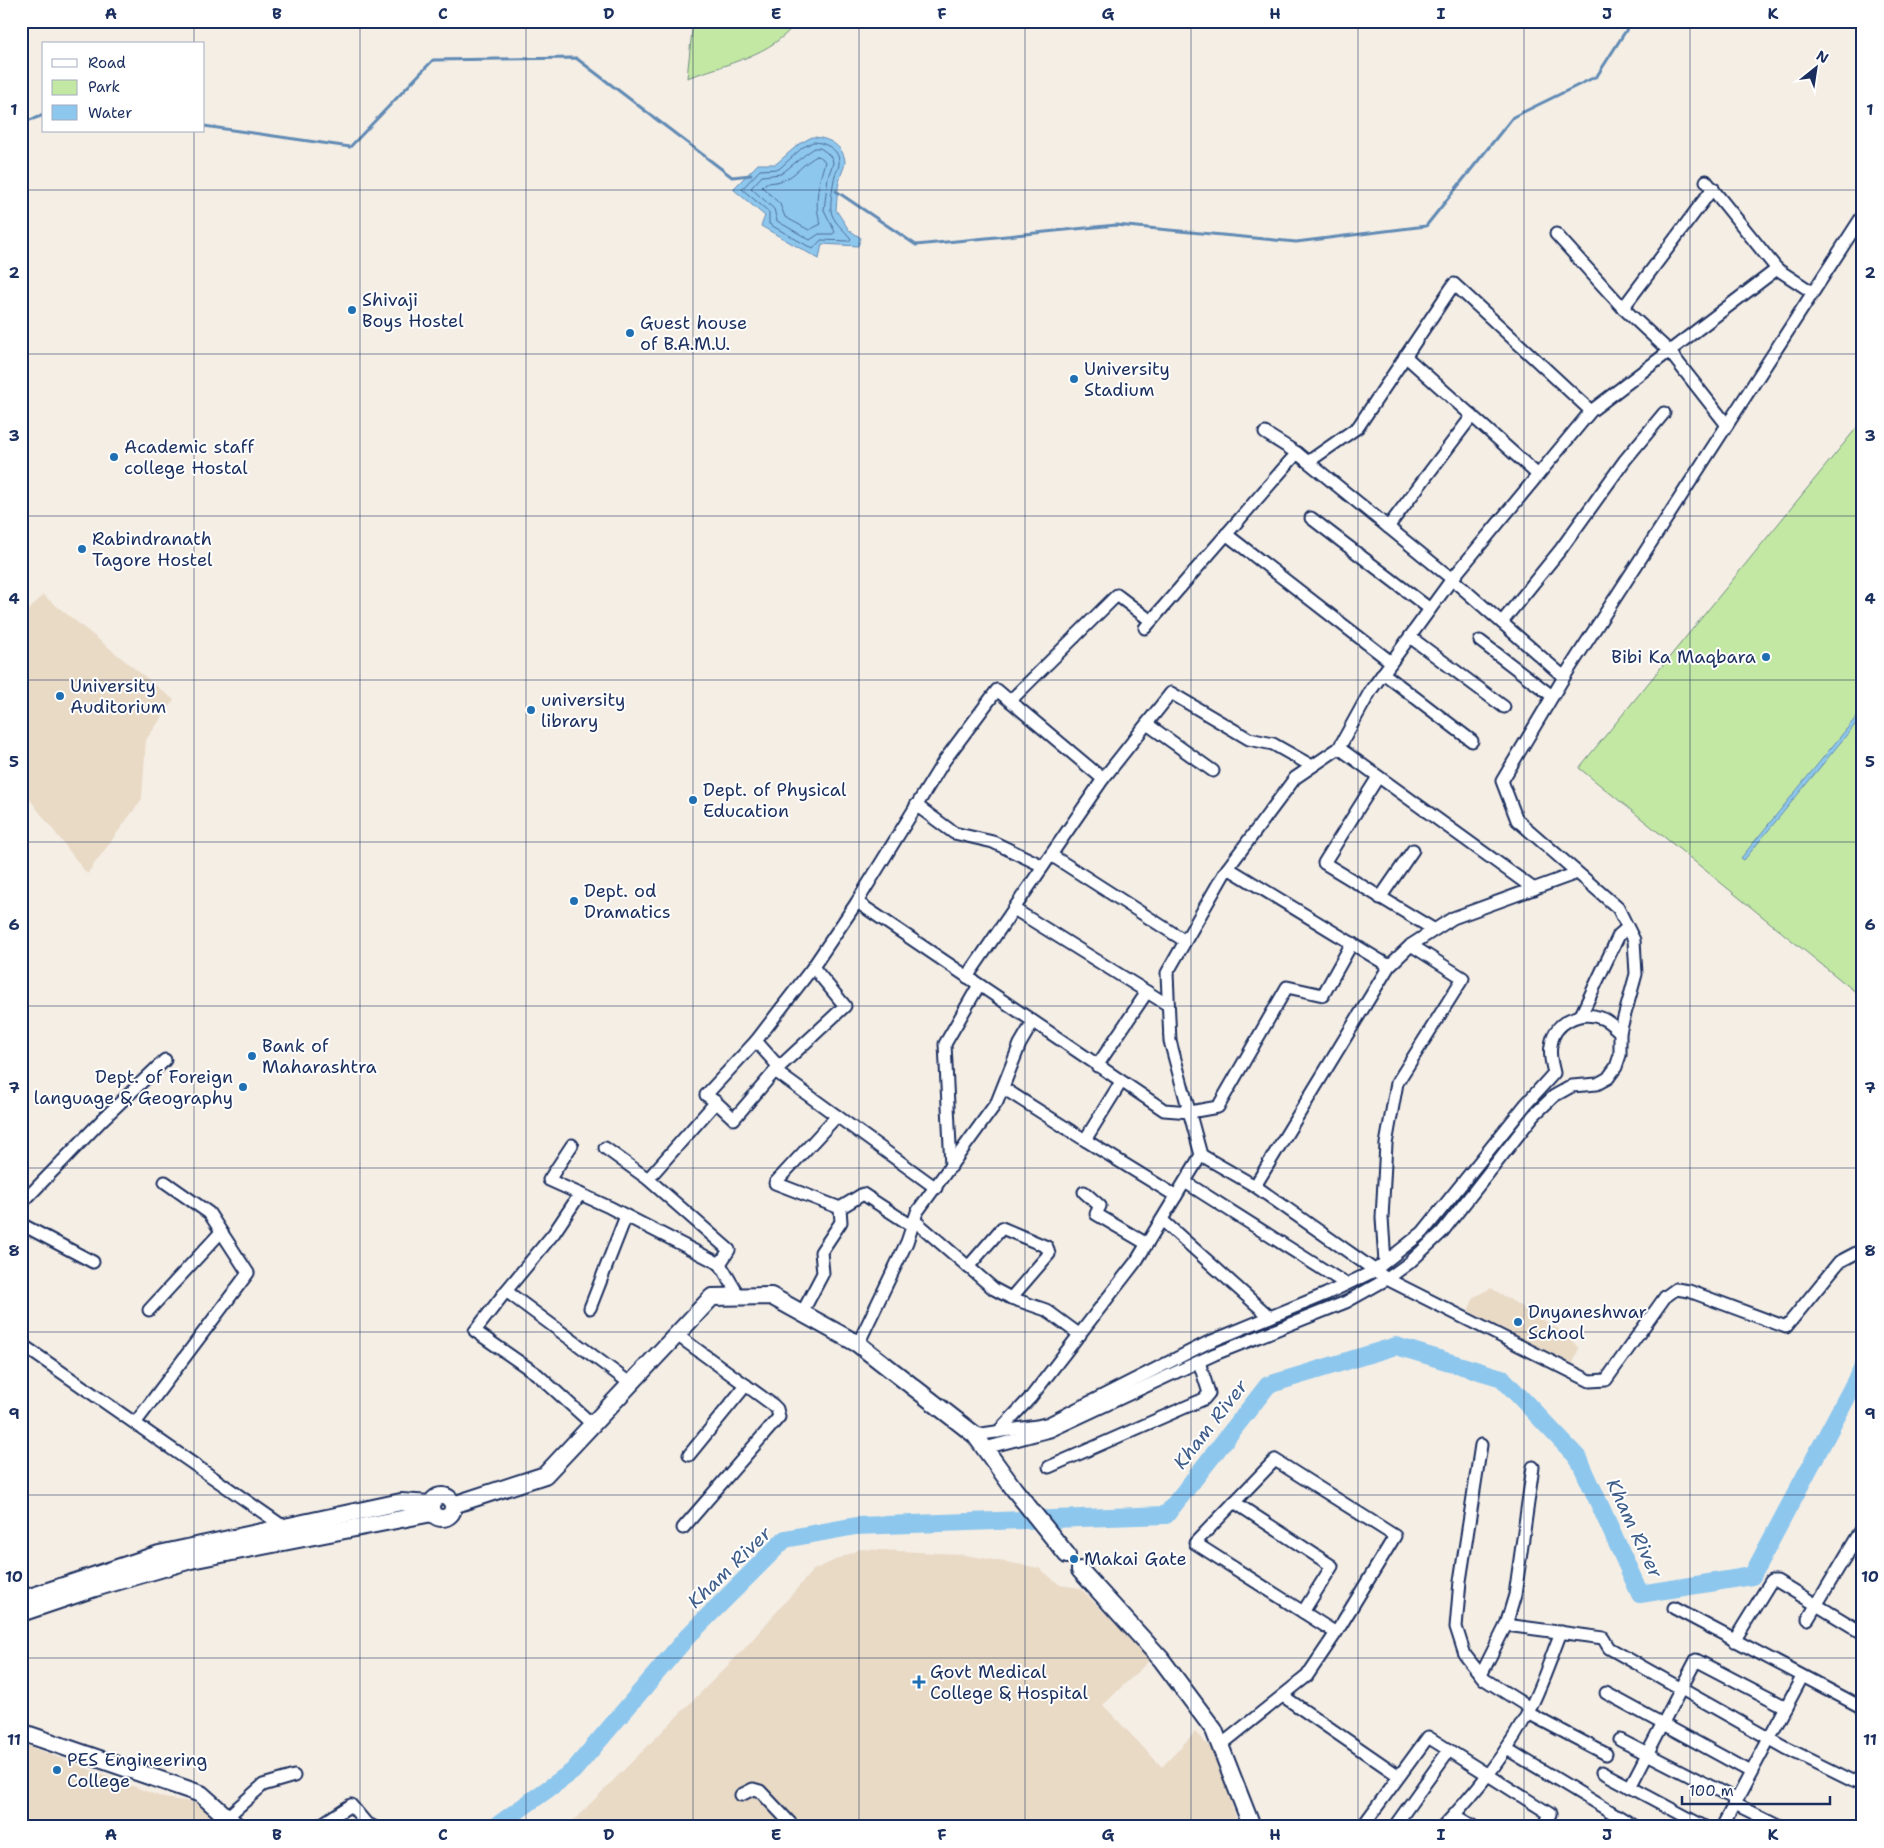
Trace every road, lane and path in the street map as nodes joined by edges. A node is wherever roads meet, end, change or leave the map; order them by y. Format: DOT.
graph roads {
  1 [pos="1863,215"];
  2 [pos="1556,234"];
  3 [pos="1778,269"];
  4 [pos="1812,292"];
  5 [pos="1623,308"];
  6 [pos="1669,351"];
  7 [pos="1405,356"];
  8 [pos="1591,411"];
  9 [pos="1664,413"];
  10 [pos="1472,416"];
  11 [pos="1727,425"];
  12 [pos="1265,433"];
  13 [pos="1298,453"];
  14 [pos="1308,462"];
  15 [pos="1538,475"];
  16 [pos="1311,518"];
  17 [pos="1388,527"];
  18 [pos="1226,534"];
  19 [pos="1452,579"];
  20 [pos="1430,609"];
  21 [pos="1502,622"];
  22 [pos="1410,637"];
  23 [pos="1480,641"];
  24 [pos="1391,662"];
  25 [pos="1383,674"];
  26 [pos="1564,677"];
  27 [pos="1552,696"];
  28 [pos="1010,701"];
  29 [pos="1504,707"];
  30 [pos="1147,724"];
  31 [pos="1472,741"];
  32 [pos="1339,748"];
  33 [pos="1312,766"];
  34 [pos="1213,771"];
  35 [pos="1378,777"];
  36 [pos="1103,779"];
  37 [pos="916,805"];
  38 [pos="1413,850"];
  39 [pos="1051,855"];
  40 [pos="1043,866"];
  41 [pos="1228,868"];
  42 [pos="1577,873"];
  43 [pos="1534,889"];
  44 [pos="1380,898"];
  45 [pos="857,902"];
  46 [pos="1014,909"];
  47 [pos="1628,928"];
  48 [pos="1433,930"];
  49 [pos="1185,941"];
  50 [pos="1352,943"];
  51 [pos="1411,945"];
  52 [pos="1389,966"];
  53 [pos="813,967"];
  54 [pos="968,977"];
  55 [pos="979,985"];
  56 [pos="1146,992"];
  57 [pos="1168,1005"];
  58 [pos="1581,1015"];
  59 [pos="1033,1022"];
  60 [pos="1620,1032"];
  61 [pos="756,1041"];
  62 [pos="165,1060"];
  63 [pos="1097,1066"];
  64 [pos="777,1069"];
  65 [pos="1554,1073"];
  66 [pos="1121,1082"];
  67 [pos="1572,1086"];
  68 [pos="1003,1088"];
  69 [pos="716,1102"];
  70 [pos="1190,1112"];
  71 [pos="837,1116"];
  72 [pos="1085,1140"];
  73 [pos="572,1144"];
  74 [pos="604,1148"];
  75 [pos="1201,1155"];
  76 [pos="951,1168"];
  77 [pos="648,1179"];
  78 [pos="165,1182"];
  79 [pos="1185,1182"];
  80 [pos="1255,1186"];
  81 [pos="936,1188"];
  82 [pos="1084,1192"];
  83 [pos="580,1194"];
  84 [pos="1176,1196"];
  85 [pos="21,1204"];
  86 [pos="840,1208"];
  87 [pos="626,1216"];
  88 [pos="1162,1220"];
  89 [pos="913,1223"];
  90 [pos="21,1224"];
  91 [pos="221,1232"];
  92 [pos="1147,1244"];
  93 [pos="1863,1252"];
  94 [pos="93,1262"];
  95 [pos="1385,1262"];
  96 [pos="720,1264"];
  97 [pos="968,1267"];
  98 [pos="1374,1271"];
  99 [pos="1387,1279"];
  100 [pos="1346,1284"];
  101 [pos="506,1291"];
  102 [pos="739,1296"];
  103 [pos="1011,1298"];
  104 [pos="590,1308"];
  105 [pos="149,1310"];
  106 [pos="802,1313"];
  107 [pos="1270,1317"];
  108 [pos="677,1334"];
  109 [pos="1080,1335"];
  110 [pos="21,1344"];
  111 [pos="858,1344"];
  112 [pos="1199,1362"];
  113 [pos="631,1384"];
  114 [pos="746,1385"];
  115 [pos="136,1422"];
  116 [pos="593,1425"];
  117 [pos="998,1432"];
  118 [pos="980,1441"];
  119 [pos="1481,1445"];
  120 [pos="689,1455"];
  121 [pos="1049,1467"];
  122 [pos="1533,1467"];
  123 [pos="1234,1502"];
  124 [pos="1863,1527"];
  125 [pos="683,1528"];
  126 [pos="286,1534"];
  127 [pos="1063,1550"];
  128 [pos="1080,1570"];
  129 [pos="21,1600"];
  130 [pos="1816,1604"];
  131 [pos="1674,1608"];
  132 [pos="1303,1612"];
  133 [pos="21,1613"];
  134 [pos="1808,1619"];
  135 [pos="1506,1625"];
  136 [pos="1862,1630"];
  137 [pos="1561,1632"];
  138 [pos="1336,1633"];
  139 [pos="1734,1641"];
  140 [pos="1481,1675"];
  141 [pos="1802,1677"];
  142 [pos="1680,1689"];
  143 [pos="1606,1692"];
  144 [pos="1283,1696"];
  145 [pos="1786,1707"];
  146 [pos="1863,1708"];
  147 [pos="1529,1710"];
  148 [pos="1663,1724"];
  149 [pos="21,1732"];
  150 [pos="1770,1738"];
  151 [pos="1620,1740"];
  152 [pos="1221,1745"];
  153 [pos="1507,1749"];
  154 [pos="1449,1750"];
  155 [pos="1606,1754"];
  156 [pos="1647,1754"];
  157 [pos="1602,1772"];
  158 [pos="1751,1772"];
  159 [pos="294,1776"];
  160 [pos="1399,1776"];
  161 [pos="1488,1776"];
  162 [pos="1863,1786"];
  163 [pos="1630,1787"];
  164 [pos="741,1795"];
  165 [pos="1736,1802"];
  166 [pos="1454,1815"];
  167 [pos="233,1822"];
  168 [pos="326,1825"];
  169 [pos="374,1827"];
  170 [pos="794,1827"];
  171 [pos="1252,1827"];
  172 [pos="1362,1827"];
  173 [pos="1394,1827"];
  174 [pos="1443,1827"];
  175 [pos="1474,1827"];
  176 [pos="1544,1827"];
  177 [pos="1636,1827"];
  178 [pos="1705,1827"];
  179 [pos="1722,1827"];
  180 [pos="1782,1827"];
  1 -- 4 [label="street"];
  2 -- 5 [label="street"];
  3 -- 4 [label="street"];
  3 -- 5 [label="street"];
  3 -- 6 [label="street"];
  4 -- 11 [label="street"];
  5 -- 6 [label="street"];
  6 -- 8 [label="street"];
  6 -- 11 [label="street"];
  7 -- 8 [label="street"];
  7 -- 10 [label="street"];
  7 -- 14 [label="street"];
  8 -- 15 [label="street"];
  9 -- 21 [label="street"];
  10 -- 15 [label="street"];
  10 -- 17 [label="street"];
  11 -- 26 [label="street"];
  12 -- 13 [label="street"];
  13 -- 14 [label="street"];
  13 -- 18 [label="street"];
  14 -- 17 [label="street"];
  15 -- 19 [label="street"];
  16 -- 20 [label="street"];
  17 -- 19 [label="street"];
  18 -- 24 [label="street"];
  18 -- 28 [label="street"];
  19 -- 20 [label="street"];
  19 -- 21 [label="street"];
  20 -- 22 [label="street"];
  21 -- 26 [label="street"];
  22 -- 24 [label="street"];
  22 -- 29 [label="street"];
  23 -- 27 [label="street"];
  24 -- 25 [label="street"];
  25 -- 31 [label="street"];
  25 -- 32 [label="street"];
  26 -- 27 [label="street"];
  27 -- 42 [label="street"];
  28 -- 36 [label="street"];
  28 -- 37 [label="street"];
  30 -- 33 [label="street"];
  30 -- 34 [label="street"];
  30 -- 36 [label="street"];
  32 -- 33 [label="street"];
  32 -- 35 [label="street"];
  33 -- 41 [label="street"];
  35 -- 43 [label="street"];
  35 -- 44 [label="street"];
  36 -- 39 [label="street"];
  37 -- 40 [label="street"];
  37 -- 45 [label="street"];
  38 -- 44 [label="street"];
  39 -- 40 [label="street"];
  39 -- 49 [label="street"];
  40 -- 46 [label="street"];
  41 -- 49 [label="street"];
  41 -- 50 [label="street"];
  42 -- 43 [label="street"];
  42 -- 47 [label="street"];
  43 -- 48 [label="street"];
  44 -- 48 [label="street"];
  45 -- 53 [label="street"];
  45 -- 54 [label="street"];
  46 -- 54 [label="street"];
  46 -- 56 [label="street"];
  47 -- 58 [label="street"];
  47 -- 60 [label="street"];
  48 -- 51 [label="street"];
  49 -- 57 [label="street"];
  50 -- 52 [label="street"];
  50 -- 70 [label="street"];
  51 -- 52 [label="street"];
  51 -- 95 [label="street"];
  52 -- 80 [label="street"];
  53 -- 61 [label="street"];
  53 -- 64 [label="street"];
  54 -- 55 [label="street"];
  55 -- 59 [label="street"];
  55 -- 76 [label="street"];
  56 -- 57 [label="street"];
  56 -- 63 [label="street"];
  57 -- 70 [label="street"];
  58 -- 60 [label="street"];
  58 -- 65 [label="street"];
  59 -- 63 [label="street"];
  59 -- 68 [label="street"];
  60 -- 67 [label="street"];
  61 -- 64 [label="street"];
  61 -- 69 [label="street"];
  62 -- 85 [label="street"];
  63 -- 66 [label="street"];
  64 -- 69 [label="street"];
  64 -- 71 [label="street"];
  65 -- 67 [label="street"];
  65 -- 95 [label="street"];
  66 -- 70 [label="street"];
  66 -- 72 [label="street"];
  67 -- 99 [label="street"];
  68 -- 72 [label="street"];
  68 -- 76 [label="street"];
  69 -- 77 [label="street"];
  70 -- 75 [label="street"];
  71 -- 81 [label="street"];
  71 -- 86 [label="street"];
  72 -- 84 [label="street"];
  73 -- 83 [label="street"];
  74 -- 77 [label="street"];
  75 -- 79 [label="street"];
  75 -- 80 [label="street"];
  76 -- 81 [label="street"];
  77 -- 96 [label="street"];
  78 -- 91 [label="street"];
  79 -- 84 [label="street"];
  79 -- 100 [label="street"];
  80 -- 98 [label="street"];
  81 -- 89 [label="street"];
  82 -- 92 [label="street"];
  83 -- 87 [label="street"];
  83 -- 101 [label="street"];
  84 -- 88 [label="street"];
  86 -- 89 [label="street"];
  86 -- 106 [label="street"];
  87 -- 96 [label="street"];
  87 -- 104 [label="street"];
  88 -- 92 [label="street"];
  88 -- 107 [label="street"];
  89 -- 97 [label="street"];
  89 -- 111 [label="street"];
  90 -- 94 [label="street"];
  91 -- 105 [label="street"];
  91 -- 115 [label="street"];
  92 -- 109 [label="street"];
  93 -- 99 [label="street"];
  95 -- 98 [label="street"];
  96 -- 102 [label="street"];
  97 -- 103 [label="street"];
  97 -- 103 [label="street"];
  98 -- 99 [label="street"];
  98 -- 100 [label="street"];
  99 -- 112 [label="street"];
  100 -- 107 [label="street"];
  101 -- 113 [label="street"];
  101 -- 116 [label="street"];
  102 -- 106 [label="street"];
  102 -- 108 [label="street"];
  103 -- 109 [label="street"];
  106 -- 111 [label="street"];
  107 -- 117 [label="street"];
  108 -- 113 [label="street"];
  108 -- 114 [label="street"];
  109 -- 117 [label="street"];
  110 -- 115 [label="street"];
  111 -- 118 [label="street"];
  112 -- 118 [label="street"];
  112 -- 121 [label="street"];
  113 -- 116 [label="street"];
  114 -- 120 [label="street"];
  114 -- 125 [label="street"];
  115 -- 126 [label="street"];
  116 -- 126 [label="street"];
  117 -- 118 [label="street"];
  118 -- 127 [label="street"];
  119 -- 140 [label="street"];
  122 -- 135 [label="street"];
  123 -- 132 [label="street"];
  123 -- 132 [label="street"];
  123 -- 138 [label="street"];
  124 -- 130 [label="street"];
  126 -- 129 [label="street"];
  126 -- 133 [label="street"];
  128 -- 152 [label="street"];
  130 -- 134 [label="street"];
  130 -- 136 [label="street"];
  130 -- 139 [label="street"];
  131 -- 139 [label="street"];
  132 -- 138 [label="street"];
  135 -- 137 [label="street"];
  135 -- 140 [label="street"];
  137 -- 142 [label="street"];
  137 -- 147 [label="street"];
  138 -- 144 [label="street"];
  139 -- 141 [label="street"];
  140 -- 147 [label="street"];
  141 -- 145 [label="street"];
  141 -- 146 [label="street"];
  142 -- 145 [label="street"];
  142 -- 148 [label="street"];
  142 -- 150 [label="street"];
  143 -- 148 [label="street"];
  144 -- 152 [label="street"];
  144 -- 160 [label="street"];
  145 -- 150 [label="street"];
  147 -- 153 [label="street"];
  147 -- 155 [label="street"];
  148 -- 156 [label="street"];
  148 -- 158 [label="street"];
  149 -- 167 [label="street"];
  150 -- 158 [label="street"];
  150 -- 162 [label="street"];
  151 -- 156 [label="street"];
  152 -- 171 [label="street"];
  153 -- 161 [label="street"];
  153 -- 177 [label="street"];
  154 -- 160 [label="street"];
  154 -- 161 [label="street"];
  154 -- 173 [label="street"];
  156 -- 163 [label="street"];
  156 -- 165 [label="street"];
  157 -- 163 [label="street"];
  158 -- 165 [label="street"];
  159 -- 167 [label="street"];
  160 -- 172 [label="street"];
  161 -- 166 [label="street"];
  161 -- 176 [label="street"];
  163 -- 178 [label="street"];
  164 -- 170 [label="street"];
  165 -- 179 [label="street"];
  165 -- 180 [label="street"];
  166 -- 174 [label="street"];
  166 -- 175 [label="street"];
  168 -- 169 [label="street"];
}
